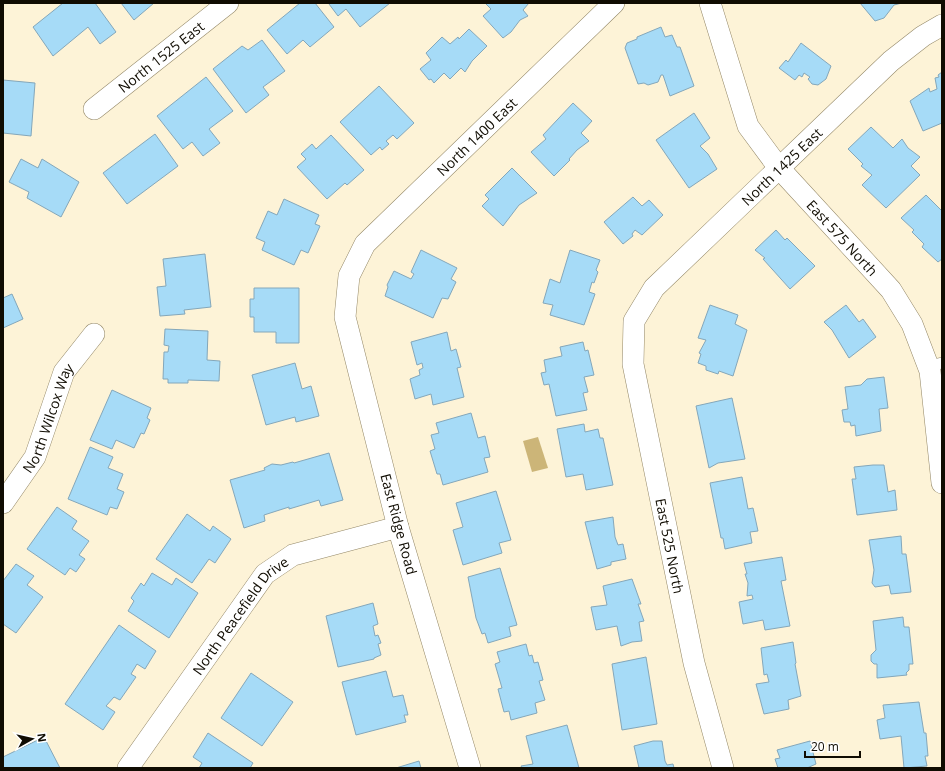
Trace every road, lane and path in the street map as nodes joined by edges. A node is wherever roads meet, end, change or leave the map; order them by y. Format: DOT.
graph roads {
  1 [pos="228,3"];
  2 [pos="614,3"];
  3 [pos="710,3"];
  4 [pos="942,25"];
  5 [pos="94,110"];
  6 [pos="779,168"];
  7 [pos="349,276"];
  8 [pos="634,321"];
  9 [pos="94,334"];
  10 [pos="935,364"];
  11 [pos="942,483"];
  12 [pos="3,503"];
  13 [pos="398,526"];
  14 [pos="128,768"];
  15 [pos="470,768"];
  16 [pos="723,768"];
  1 -- 5 [label="street, North 1525 East"];
  2 -- 7 [label="street, North 1400 East"];
  3 -- 6 [label="street, East 575 North"];
  4 -- 6 [label="street, North 1425 East"];
  6 -- 8 [label="street, North 1425 East"];
  6 -- 10 [label="street, East 575 North"];
  7 -- 13 [label="street, East Ridge Road"];
  8 -- 16 [label="street, East 525 North"];
  9 -- 12 [label="street, North Wilcox Way"];
  10 -- 11 [label="street, East 575 North"];
  13 -- 14 [label="street, North Peacefield Drive"];
  13 -- 15 [label="street, East Ridge Road"];
}
